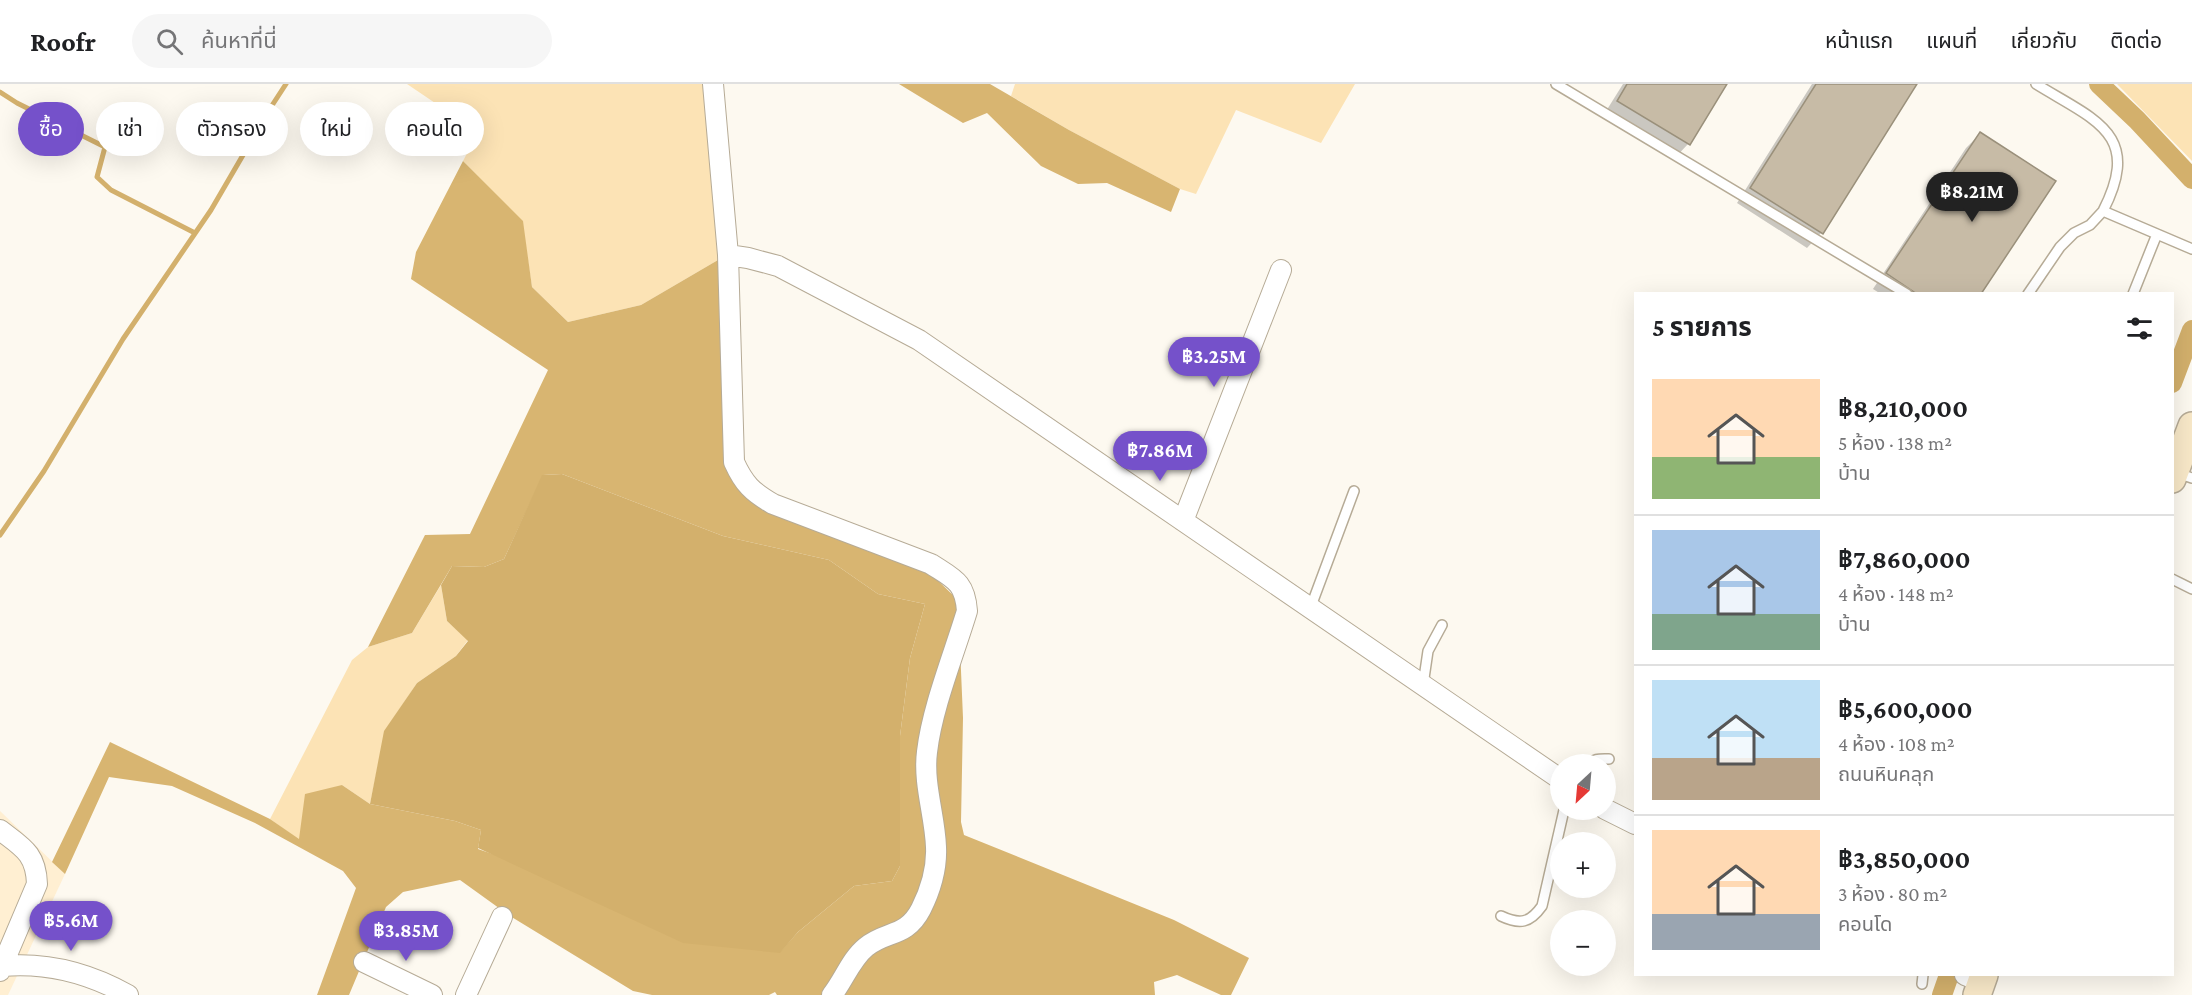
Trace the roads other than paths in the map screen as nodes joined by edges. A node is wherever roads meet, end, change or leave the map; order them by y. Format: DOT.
graph roads {
  1 [pos="712,84"];
  2 [pos="1556,84"];
  3 [pos="2036,84"];
  4 [pos="2103,211"];
  5 [pos="2157,234"];
  6 [pos="2192,249"];
  7 [pos="728,255"];
  8 [pos="1281,270"];
  9 [pos="1904,292"];
  10 [pos="2029,292"];
  11 [pos="2134,292"];
  12 [pos="2192,426"];
  13 [pos="2180,477"];
  14 [pos="1354,491"];
  15 [pos="1182,521"];
  16 [pos="2174,580"];
  17 [pos="2192,589"];
  18 [pos="1310,609"];
  19 [pos="1442,625"];
  20 [pos="1423,685"];
  21 [pos="1550,772"];
  22 [pos="1616,814"];
  23 [pos="1562,820"];
  24 [pos="1634,824"];
  25 [pos="0,830"];
  26 [pos="1501,916"];
  27 [pos="502,917"];
  28 [pos="364,962"];
  29 [pos="1,968"];
  30 [pos="128,995"];
  31 [pos="432,995"];
  32 [pos="466,995"];
  33 [pos="832,995"];
  1 -- 7 [label="street"];
  2 -- 9 [label="lane"];
  3 -- 4 [label="lane"];
  4 -- 5 [label="lane"];
  4 -- 10 [label="lane"];
  5 -- 6 [label="lane"];
  5 -- 11 [label="lane"];
  7 -- 15 [label="street"];
  7 -- 33 [label="street"];
  8 -- 15 [label="street"];
  12 -- 13 [label="street"];
  14 -- 18 [label="lane"];
  15 -- 18 [label="street"];
  16 -- 17 [label="lane"];
  18 -- 20 [label="street"];
  19 -- 20 [label="lane"];
  20 -- 21 [label="street"];
  22 -- 24 [label="street"];
  23 -- 26 [label="lane"];
  25 -- 29 [label="street"];
  27 -- 32 [label="street"];
  28 -- 31 [label="street"];
  29 -- 30 [label="street"];
}
